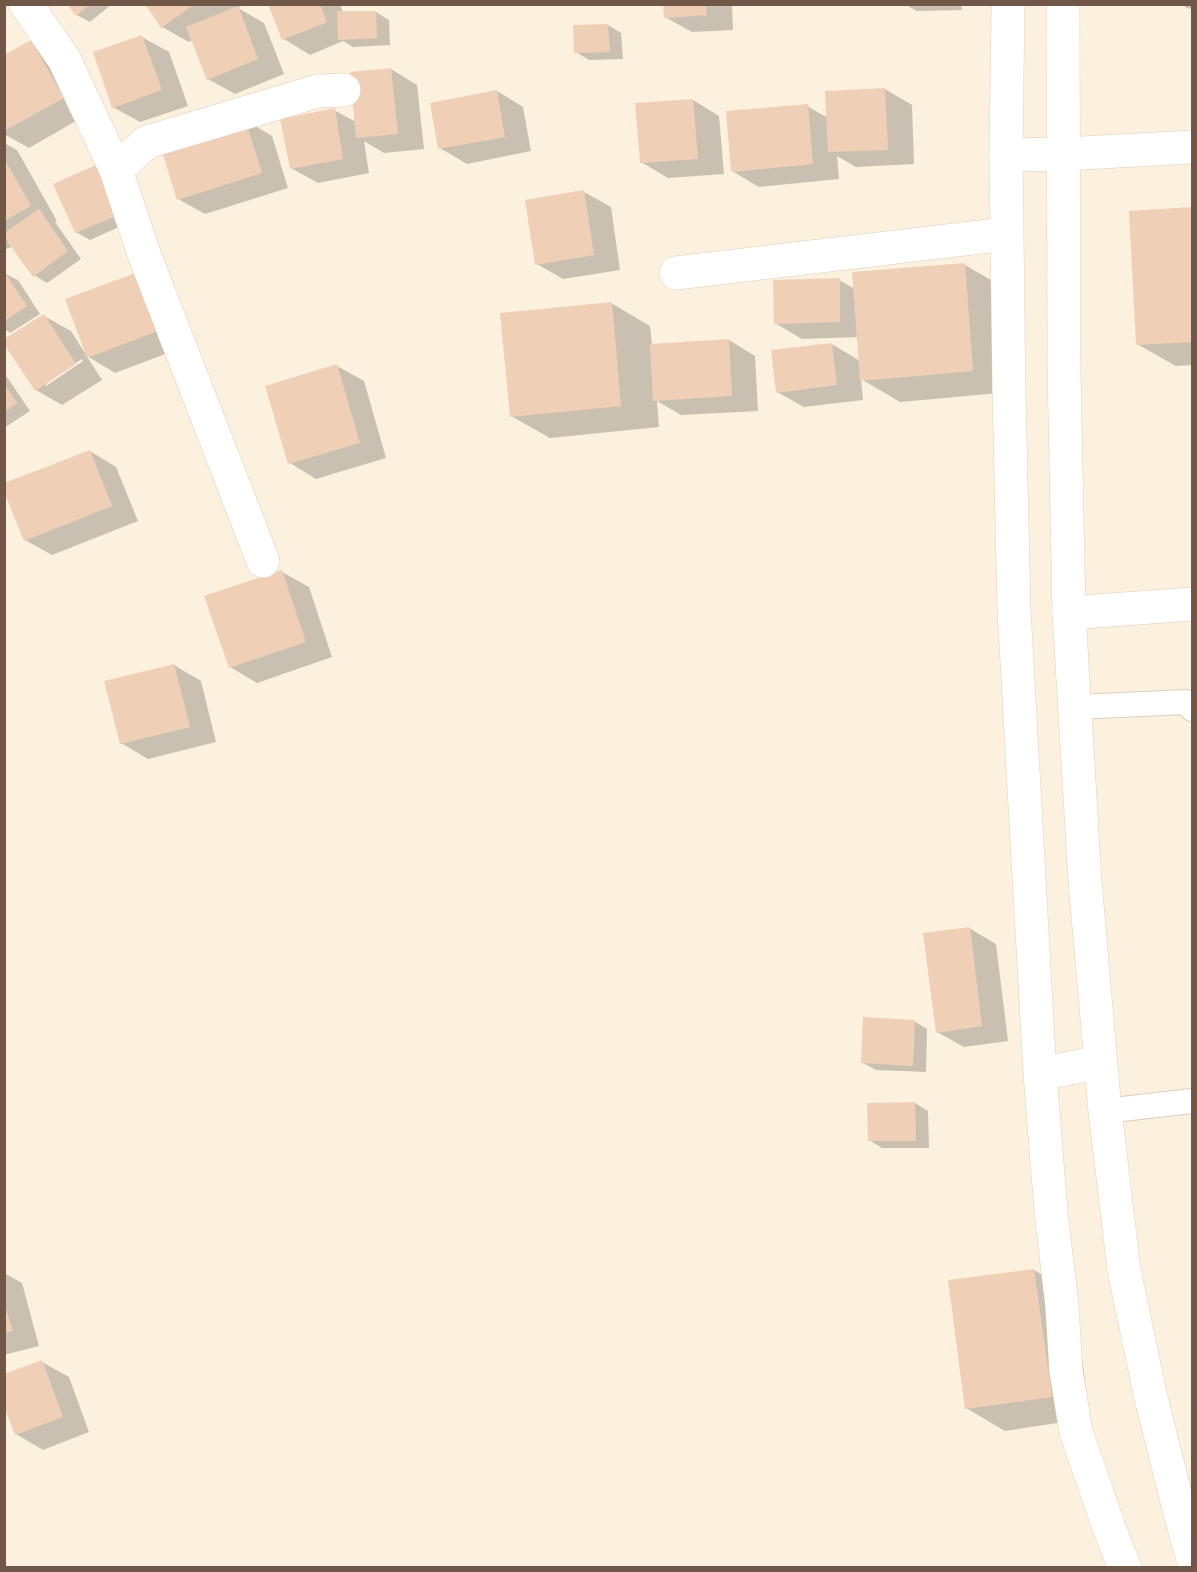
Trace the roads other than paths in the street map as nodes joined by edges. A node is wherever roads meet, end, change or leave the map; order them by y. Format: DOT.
graph roads {
  1 [pos="26,4"];
  2 [pos="1008,4"];
  3 [pos="1063,4"];
  4 [pos="344,90"];
  5 [pos="1192,147"];
  6 [pos="1064,154"];
  7 [pos="1005,155"];
  8 [pos="116,170"];
  9 [pos="1006,234"];
  10 [pos="676,273"];
  11 [pos="263,561"];
  12 [pos="1192,604"];
  13 [pos="1069,613"];
  14 [pos="1075,707"];
  15 [pos="1192,709"];
  16 [pos="1101,1062"];
  17 [pos="1040,1074"];
  18 [pos="1192,1101"];
  19 [pos="1105,1112"];
  20 [pos="1192,1556"];
  21 [pos="1125,1568"];
  1 -- 8 [label="main road"];
  2 -- 7 [label="main road"];
  3 -- 6 [label="main road"];
  4 -- 8 [label="main road"];
  5 -- 6 [label="main road"];
  6 -- 7 [label="main road"];
  6 -- 13 [label="main road"];
  7 -- 9 [label="main road"];
  8 -- 11 [label="main road"];
  9 -- 10 [label="main road"];
  9 -- 17 [label="main road"];
  12 -- 13 [label="main road"];
  13 -- 14 [label="main road"];
  14 -- 15 [label="lane"];
  14 -- 16 [label="main road"];
  16 -- 17 [label="main road"];
  16 -- 19 [label="main road"];
  17 -- 21 [label="main road"];
  18 -- 19 [label="lane"];
  19 -- 20 [label="main road"];
}
